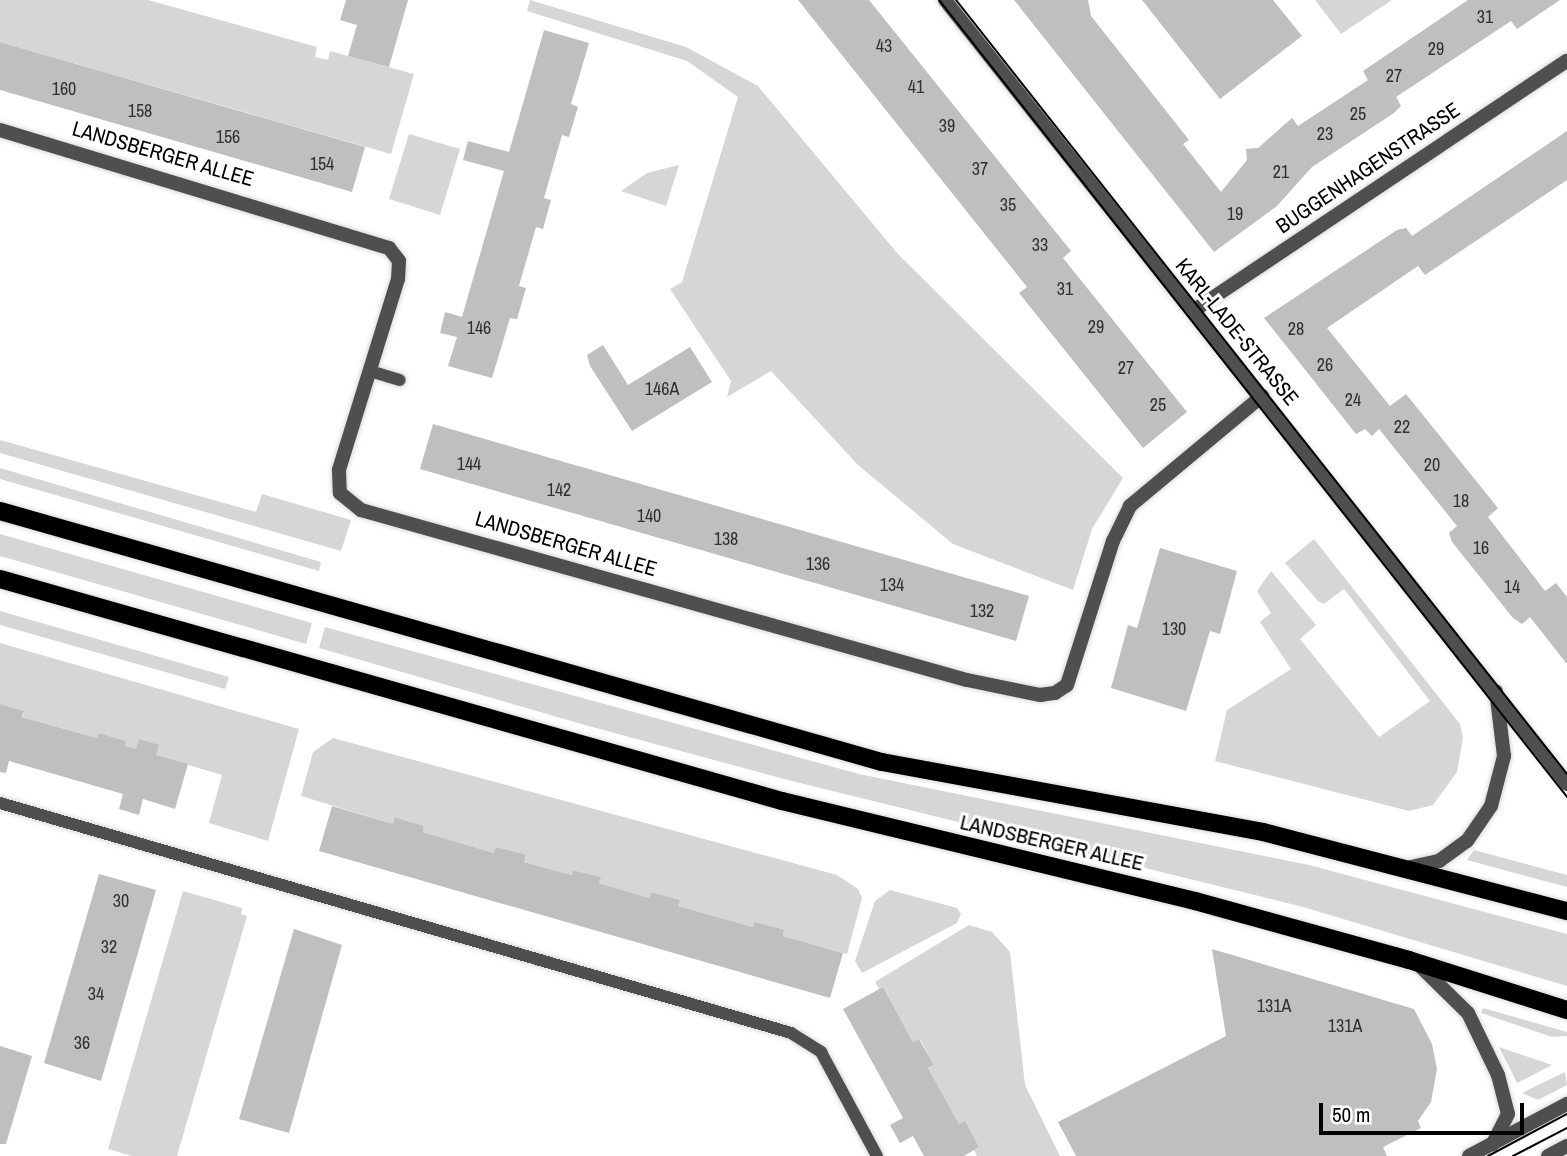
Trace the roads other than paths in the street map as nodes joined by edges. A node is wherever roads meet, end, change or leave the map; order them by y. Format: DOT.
graph roads {
  1 [pos="945,0"];
  2 [pos="1567,61"];
  3 [pos="3,133"];
  4 [pos="1193,311"];
  5 [pos="370,371"];
  6 [pos="400,380"];
  7 [pos="1262,396"];
  8 [pos="0,510"];
  9 [pos="0,579"];
  10 [pos="1495,690"];
  11 [pos="1567,784"];
  12 [pos="0,803"];
  13 [pos="1405,869"];
  14 [pos="1567,911"];
  15 [pos="1409,960"];
  16 [pos="1567,1010"];
  17 [pos="1567,1104"];
  18 [pos="1493,1143"];
  19 [pos="1567,1146"];
  20 [pos="877,1156"];
  21 [pos="1469,1156"];
  22 [pos="1548,1156"];
  1 -- 4 [label="street, KARL-LADE-STRASSE"];
  2 -- 4 [label="street, BUGGENHAGENSTRASSE"];
  3 -- 5 [label="street, LANDSBERGER ALLEE"];
  4 -- 7 [label="street, KARL-LADE-STRASSE"];
  5 -- 6 [label="lane"];
  5 -- 7 [label="street, LANDSBERGER ALLEE"];
  7 -- 10 [label="street, KARL-LADE-STRASSE"];
  8 -- 13 [label="main road"];
  9 -- 15 [label="main road, LANDSBERGER ALLEE"];
  10 -- 11 [label="street, KARL-LADE-STRASSE"];
  10 -- 13 [label="street"];
  12 -- 20 [label="lane"];
  13 -- 14 [label="main road"];
  15 -- 16 [label="main road, LANDSBERGER ALLEE"];
  15 -- 18 [label="street"];
  17 -- 18 [label="street"];
  18 -- 21 [label="street"];
  19 -- 22 [label="street"];
}
